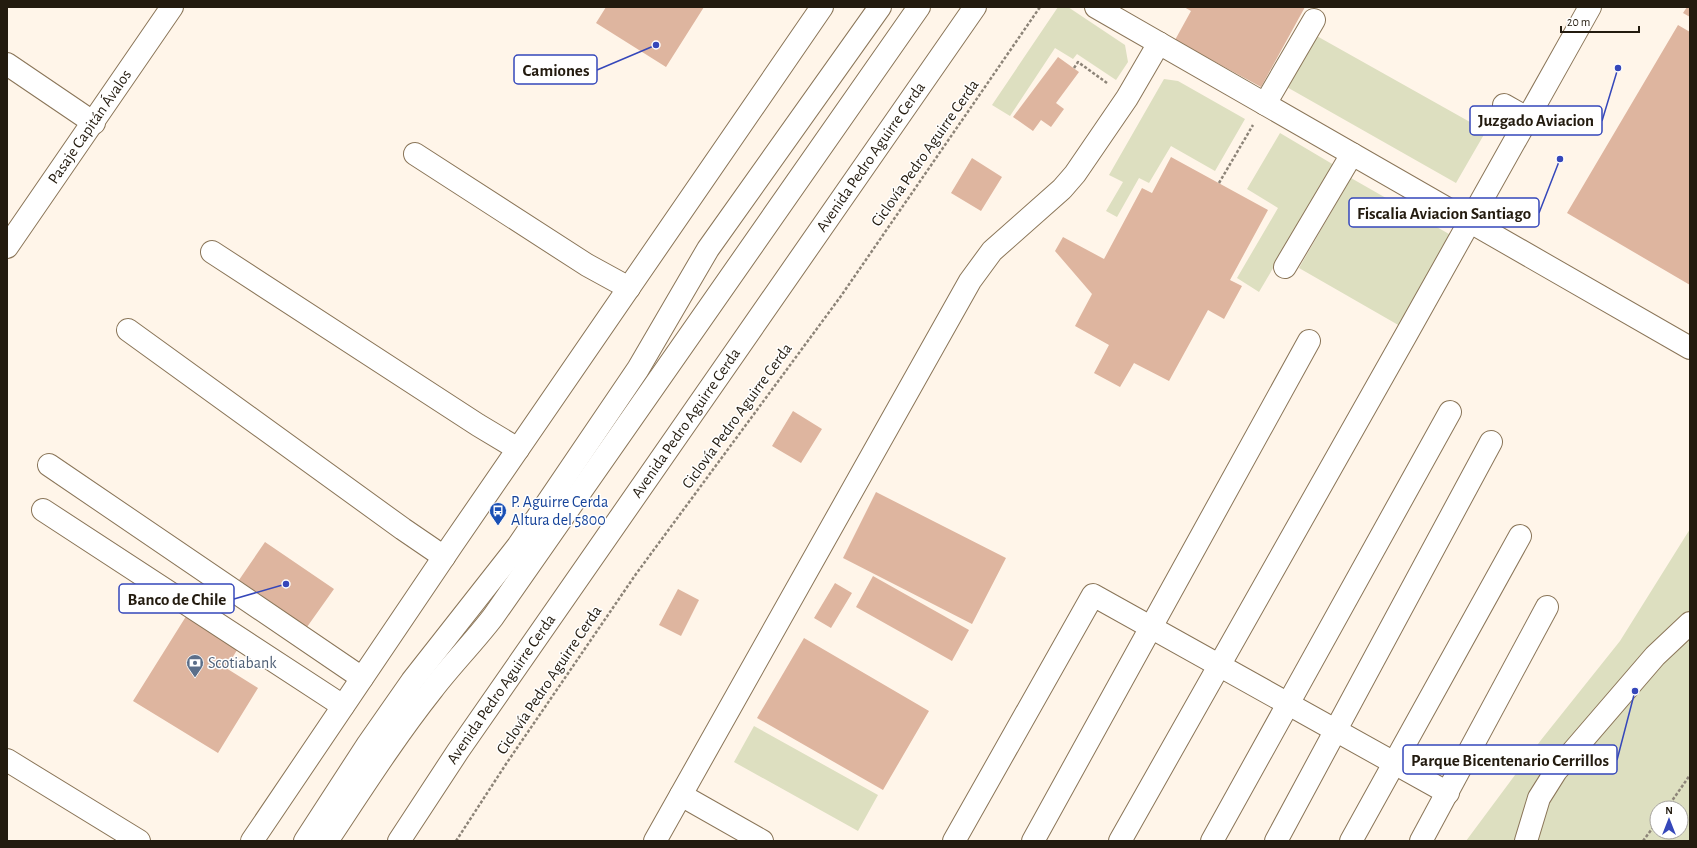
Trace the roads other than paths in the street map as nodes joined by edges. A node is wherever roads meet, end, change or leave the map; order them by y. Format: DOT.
graph roads {
  1 [pos="172,7"];
  2 [pos="822,7"];
  3 [pos="880,7"];
  4 [pos="919,7"];
  5 [pos="975,7"];
  6 [pos="1590,7"];
  7 [pos="1100,8"];
  8 [pos="1314,20"];
  9 [pos="1159,43"];
  10 [pos="7,64"];
  11 [pos="1265,104"];
  12 [pos="1504,105"];
  13 [pos="1527,118"];
  14 [pos="94,123"];
  15 [pos="415,154"];
  16 [pos="1352,154"];
  17 [pos="1469,221"];
  18 [pos="7,247"];
  19 [pos="212,252"];
  20 [pos="1285,267"];
  21 [pos="629,288"];
  22 [pos="128,330"];
  23 [pos="1309,341"];
  24 [pos="1690,348"];
  25 [pos="1450,412"];
  26 [pos="1491,442"];
  27 [pos="518,449"];
  28 [pos="49,465"];
  29 [pos="42,510"];
  30 [pos="1520,536"];
  31 [pos="444,557"];
  32 [pos="1547,607"];
  33 [pos="1690,623"];
  34 [pos="1151,627"];
  35 [pos="1220,665"];
  36 [pos="362,678"];
  37 [pos="1289,704"];
  38 [pos="343,706"];
  39 [pos="1337,730"];
  40 [pos="7,760"];
  41 [pos="1394,763"];
  42 [pos="1448,793"];
  43 [pos="681,795"];
  44 [pos="138,841"];
  45 [pos="252,841"];
  46 [pos="305,841"];
  47 [pos="327,841"];
  48 [pos="399,841"];
  49 [pos="655,841"];
  50 [pos="762,841"];
  51 [pos="954,841"];
  52 [pos="1033,841"];
  53 [pos="1120,841"];
  54 [pos="1212,841"];
  55 [pos="1276,841"];
  56 [pos="1351,841"];
  57 [pos="1421,841"];
  58 [pos="1526,841"];
  1 -- 14 [label="main road, Pasaje Capitán Ávalos"];
  2 -- 21 [label="main road"];
  3 -- 46 [label="main road"];
  4 -- 47 [label="main road"];
  5 -- 48 [label="main road, Avenida Pedro Aguirre Cerda"];
  6 -- 13 [label="main road"];
  7 -- 9 [label="main road"];
  8 -- 11 [label="main road"];
  9 -- 11 [label="main road"];
  9 -- 43 [label="main road"];
  10 -- 14 [label="main road"];
  11 -- 16 [label="main road"];
  12 -- 13 [label="main road"];
  13 -- 17 [label="main road"];
  14 -- 18 [label="main road, Pasaje Capitán Ávalos"];
  15 -- 21 [label="main road"];
  16 -- 17 [label="main road"];
  16 -- 20 [label="main road"];
  17 -- 24 [label="main road"];
  17 -- 35 [label="main road"];
  19 -- 27 [label="main road"];
  21 -- 27 [label="main road"];
  22 -- 31 [label="main road"];
  23 -- 34 [label="main road"];
  25 -- 37 [label="main road"];
  26 -- 39 [label="main road"];
  27 -- 31 [label="main road"];
  28 -- 36 [label="main road"];
  29 -- 38 [label="main road"];
  30 -- 41 [label="main road"];
  31 -- 36 [label="main road"];
  32 -- 42 [label="main road"];
  33 -- 58 [label="main road"];
  34 -- 35 [label="main road"];
  34 -- 51 [label="main road"];
  34 -- 52 [label="main road"];
  35 -- 37 [label="main road"];
  35 -- 53 [label="main road"];
  36 -- 38 [label="main road"];
  37 -- 39 [label="main road"];
  37 -- 54 [label="main road"];
  38 -- 45 [label="main road"];
  39 -- 41 [label="main road"];
  39 -- 55 [label="main road"];
  40 -- 44 [label="main road"];
  41 -- 42 [label="main road"];
  41 -- 56 [label="main road"];
  42 -- 57 [label="main road"];
  43 -- 49 [label="main road"];
  43 -- 50 [label="main road"];
}
